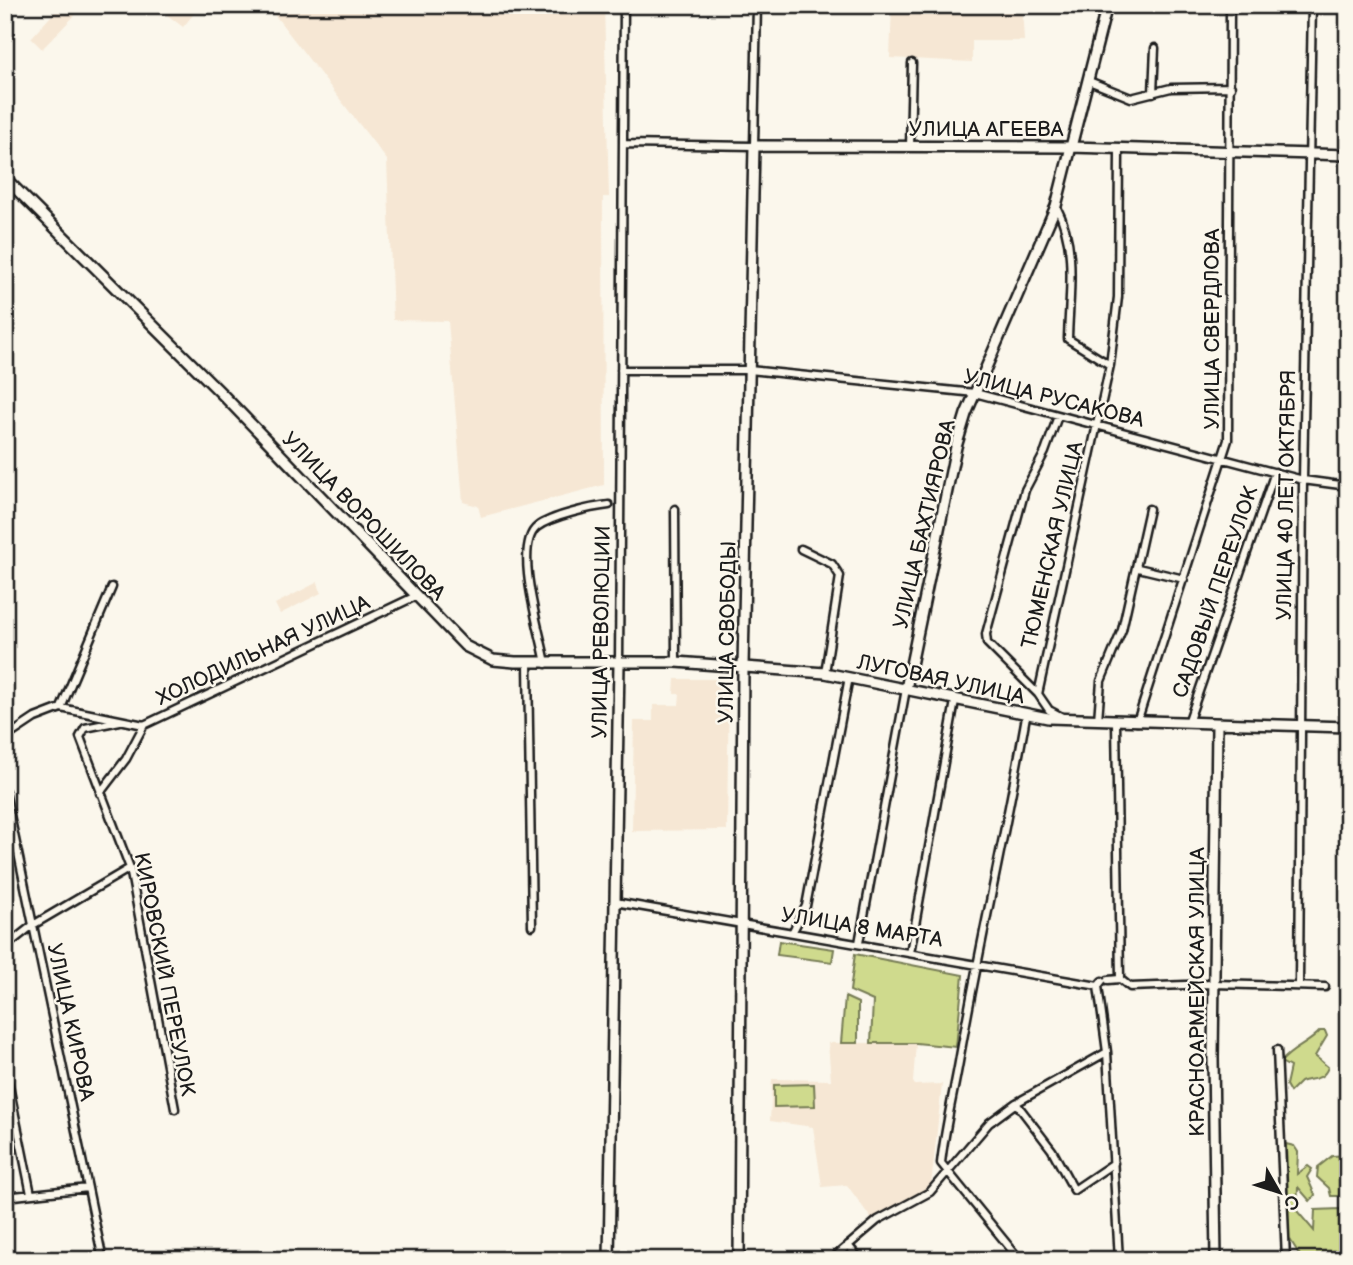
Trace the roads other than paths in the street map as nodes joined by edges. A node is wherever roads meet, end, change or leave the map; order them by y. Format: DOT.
graph roads {
  1 [pos="624,5"];
  2 [pos="757,5"];
  3 [pos="1107,5"];
  4 [pos="1230,5"];
  5 [pos="1312,5"];
  6 [pos="1155,48"];
  7 [pos="912,63"];
  8 [pos="1089,81"];
  9 [pos="1231,88"];
  10 [pos="1153,93"];
  11 [pos="625,144"];
  12 [pos="754,146"];
  13 [pos="910,146"];
  14 [pos="1070,147"];
  15 [pos="1119,150"];
  16 [pos="1230,153"];
  17 [pos="1310,154"];
  18 [pos="1348,155"];
  19 [pos="5,178"];
  20 [pos="1056,206"];
  21 [pos="1110,365"];
  22 [pos="621,370"];
  23 [pos="750,370"];
  24 [pos="975,393"];
  25 [pos="1058,416"];
  26 [pos="1097,426"];
  27 [pos="1223,459"];
  28 [pos="1275,472"];
  29 [pos="1303,480"];
  30 [pos="1348,486"];
  31 [pos="609,505"];
  32 [pos="675,509"];
  33 [pos="1149,509"];
  34 [pos="801,549"];
  35 [pos="1138,568"];
  36 [pos="1184,579"];
  37 [pos="112,587"];
  38 [pos="416,596"];
  39 [pos="676,662"];
  40 [pos="528,663"];
  41 [pos="619,663"];
  42 [pos="546,664"];
  43 [pos="743,666"];
  44 [pos="825,673"];
  45 [pos="849,677"];
  46 [pos="906,689"];
  47 [pos="1038,695"];
  48 [pos="955,701"];
  49 [pos="61,708"];
  50 [pos="1026,716"];
  51 [pos="1067,719"];
  52 [pos="1098,720"];
  53 [pos="125,721"];
  54 [pos="1116,722"];
  55 [pos="1138,722"];
  56 [pos="1188,723"];
  57 [pos="1217,724"];
  58 [pos="144,725"];
  59 [pos="1300,725"];
  60 [pos="1348,727"];
  61 [pos="5,737"];
  62 [pos="100,793"];
  63 [pos="6,795"];
  64 [pos="130,867"];
  65 [pos="615,902"];
  66 [pos="33,925"];
  67 [pos="533,926"];
  68 [pos="743,926"];
  69 [pos="793,931"];
  70 [pos="859,943"];
  71 [pos="5,947"];
  72 [pos="909,953"];
  73 [pos="976,963"];
  74 [pos="1120,979"];
  75 [pos="1102,982"];
  76 [pos="1213,984"];
  77 [pos="1299,985"];
  78 [pos="1325,988"];
  79 [pos="1277,1050"];
  80 [pos="1107,1052"];
  81 [pos="5,1066"];
  82 [pos="1016,1103"];
  83 [pos="174,1109"];
  84 [pos="1114,1163"];
  85 [pos="947,1173"];
  86 [pos="88,1188"];
  87 [pos="31,1194"];
  88 [pos="5,1197"];
  89 [pos="848,1245"];
  90 [pos="103,1260"];
  91 [pos="609,1260"];
  92 [pos="739,1260"];
  93 [pos="831,1260"];
  94 [pos="860,1260"];
  95 [pos="1020,1260"];
  96 [pos="1119,1260"];
  97 [pos="1216,1260"];
  98 [pos="1286,1260"];
  1 -- 11 [label="street, УЛИЦА РЕВОЛЮЦИИ"];
  2 -- 12 [label="street, УЛИЦА СВОБОДЫ"];
  3 -- 8 [label="main road, УЛИЦА БАХТИЯРОВА"];
  4 -- 9 [label="street, УЛИЦА СВЕРДЛОВА"];
  5 -- 17 [label="street, УЛИЦА 40 ЛЕТ ОКТЯБРЯ"];
  6 -- 10 [label="street"];
  7 -- 13 [label="street"];
  8 -- 10 [label="street"];
  8 -- 14 [label="main road, УЛИЦА БАХТИЯРОВА"];
  9 -- 10 [label="street"];
  9 -- 16 [label="street, УЛИЦА СВЕРДЛОВА"];
  11 -- 12 [label="street, УЛИЦА АГЕЕВА"];
  11 -- 22 [label="street, УЛИЦА РЕВОЛЮЦИИ"];
  12 -- 13 [label="main road, УЛИЦА АГЕЕВА"];
  12 -- 23 [label="main road, УЛИЦА СВОБОДЫ"];
  13 -- 14 [label="main road, УЛИЦА АГЕЕВА"];
  14 -- 15 [label="main road, УЛИЦА АГЕЕВА"];
  14 -- 20 [label="main road, УЛИЦА БАХТИЯРОВА"];
  15 -- 16 [label="main road, УЛИЦА АГЕЕВА"];
  15 -- 21 [label="street, ТЮМЕНСКАЯ УЛИЦА"];
  16 -- 17 [label="main road, УЛИЦА АГЕЕВА"];
  16 -- 27 [label="street, УЛИЦА СВЕРДЛОВА"];
  17 -- 18 [label="main road, УЛИЦА АГЕЕВА"];
  17 -- 29 [label="street, УЛИЦА 40 ЛЕТ ОКТЯБРЯ"];
  19 -- 38 [label="main road, УЛИЦА ВОРОШИЛОВА"];
  20 -- 21 [label="street"];
  20 -- 24 [label="main road, УЛИЦА БАХТИЯРОВА"];
  21 -- 26 [label="street, ТЮМЕНСКАЯ УЛИЦА"];
  22 -- 23 [label="street, УЛИЦА РУСАКОВА"];
  22 -- 41 [label="street, УЛИЦА РЕВОЛЮЦИИ"];
  23 -- 24 [label="street, УЛИЦА РУСАКОВА"];
  23 -- 43 [label="main road, УЛИЦА СВОБОДЫ"];
  24 -- 25 [label="street, УЛИЦА РУСАКОВА"];
  24 -- 46 [label="main road, УЛИЦА БАХТИЯРОВА"];
  25 -- 26 [label="street, УЛИЦА РУСАКОВА"];
  25 -- 47 [label="street"];
  26 -- 27 [label="street, УЛИЦА РУСАКОВА"];
  26 -- 47 [label="street, ТЮМЕНСКАЯ УЛИЦА"];
  27 -- 28 [label="street, УЛИЦА РУСАКОВА"];
  27 -- 36 [label="street, УЛИЦА СВЕРДЛОВА"];
  28 -- 29 [label="street, УЛИЦА РУСАКОВА"];
  28 -- 56 [label="street, САДОВЫЙ ПЕРЕУЛОК"];
  29 -- 30 [label="street, УЛИЦА РУСАКОВА"];
  29 -- 59 [label="street, УЛИЦА 40 ЛЕТ ОКТЯБРЯ"];
  31 -- 42 [label="street"];
  32 -- 39 [label="street"];
  33 -- 35 [label="street"];
  34 -- 44 [label="street"];
  35 -- 36 [label="street"];
  35 -- 52 [label="street"];
  36 -- 55 [label="street, УЛИЦА СВЕРДЛОВА"];
  37 -- 49 [label="street"];
  38 -- 40 [label="main road, УЛИЦА ВОРОШИЛОВА"];
  38 -- 58 [label="street, ХОЛОДИЛЬНАЯ УЛИЦА"];
  39 -- 41 [label="main road, ЛУГОВАЯ УЛИЦА"];
  39 -- 43 [label="main road, ЛУГОВАЯ УЛИЦА"];
  40 -- 42 [label="main road, ЛУГОВАЯ УЛИЦА"];
  40 -- 67 [label="street"];
  41 -- 42 [label="main road, ЛУГОВАЯ УЛИЦА"];
  41 -- 65 [label="main road, УЛИЦА РЕВОЛЮЦИИ"];
  43 -- 44 [label="main road, ЛУГОВАЯ УЛИЦА"];
  43 -- 68 [label="main road, УЛИЦА СВОБОДЫ"];
  44 -- 45 [label="main road, ЛУГОВАЯ УЛИЦА"];
  45 -- 46 [label="main road, ЛУГОВАЯ УЛИЦА"];
  45 -- 69 [label="street"];
  46 -- 48 [label="main road, ЛУГОВАЯ УЛИЦА"];
  46 -- 70 [label="street, УЛИЦА БАХТИЯРОВА"];
  47 -- 51 [label="street"];
  48 -- 50 [label="main road, ЛУГОВАЯ УЛИЦА"];
  48 -- 72 [label="street"];
  49 -- 53 [label="street, ХОЛОДИЛЬНАЯ УЛИЦА"];
  49 -- 61 [label="street"];
  50 -- 51 [label="main road, ЛУГОВАЯ УЛИЦА"];
  50 -- 73 [label="street"];
  51 -- 52 [label="main road, ЛУГОВАЯ УЛИЦА"];
  52 -- 54 [label="main road, ЛУГОВАЯ УЛИЦА"];
  53 -- 58 [label="street, ХОЛОДИЛЬНАЯ УЛИЦА"];
  53 -- 62 [label="street, КИРОВСКИЙ ПЕРЕУЛОК"];
  54 -- 55 [label="main road, ЛУГОВАЯ УЛИЦА"];
  54 -- 74 [label="street"];
  55 -- 56 [label="main road, ЛУГОВАЯ УЛИЦА"];
  56 -- 57 [label="main road, ЛУГОВАЯ УЛИЦА"];
  57 -- 59 [label="main road, ЛУГОВАЯ УЛИЦА"];
  57 -- 76 [label="main road, КРАСНОАРМЕЙСКАЯ УЛИЦА"];
  58 -- 62 [label="street"];
  59 -- 60 [label="main road, ЛУГОВАЯ УЛИЦА"];
  59 -- 77 [label="street, УЛИЦА 40 ЛЕТ ОКТЯБРЯ"];
  62 -- 64 [label="street, КИРОВСКИЙ ПЕРЕУЛОК"];
  63 -- 66 [label="street, УЛИЦА КИРОВА"];
  64 -- 66 [label="street"];
  64 -- 83 [label="street, КИРОВСКИЙ ПЕРЕУЛОК"];
  65 -- 68 [label="street, УЛИЦА 8 МАРТА"];
  65 -- 91 [label="main road, УЛИЦА РЕВОЛЮЦИИ"];
  66 -- 71 [label="street"];
  66 -- 86 [label="street, УЛИЦА КИРОВА"];
  68 -- 69 [label="street, УЛИЦА 8 МАРТА"];
  68 -- 92 [label="main road, УЛИЦА СВОБОДЫ"];
  69 -- 70 [label="street, УЛИЦА 8 МАРТА"];
  70 -- 72 [label="street, УЛИЦА 8 МАРТА"];
  72 -- 73 [label="street, УЛИЦА 8 МАРТА"];
  73 -- 75 [label="street, УЛИЦА 8 МАРТА"];
  73 -- 85 [label="street"];
  74 -- 75 [label="street, УЛИЦА 8 МАРТА"];
  74 -- 76 [label="street, УЛИЦА 8 МАРТА"];
  75 -- 80 [label="street"];
  76 -- 77 [label="street, УЛИЦА 8 МАРТА"];
  76 -- 97 [label="main road, КРАСНОАРМЕЙСКАЯ УЛИЦА"];
  77 -- 78 [label="street, УЛИЦА 8 МАРТА"];
  79 -- 98 [label="street"];
  80 -- 82 [label="street"];
  80 -- 84 [label="street"];
  81 -- 87 [label="street"];
  82 -- 84 [label="street"];
  82 -- 85 [label="street"];
  84 -- 96 [label="street"];
  85 -- 89 [label="street"];
  85 -- 95 [label="street"];
  86 -- 87 [label="street"];
  86 -- 90 [label="street, УЛИЦА КИРОВА"];
  87 -- 88 [label="street"];
  89 -- 93 [label="street"];
  89 -- 94 [label="street"];
}
